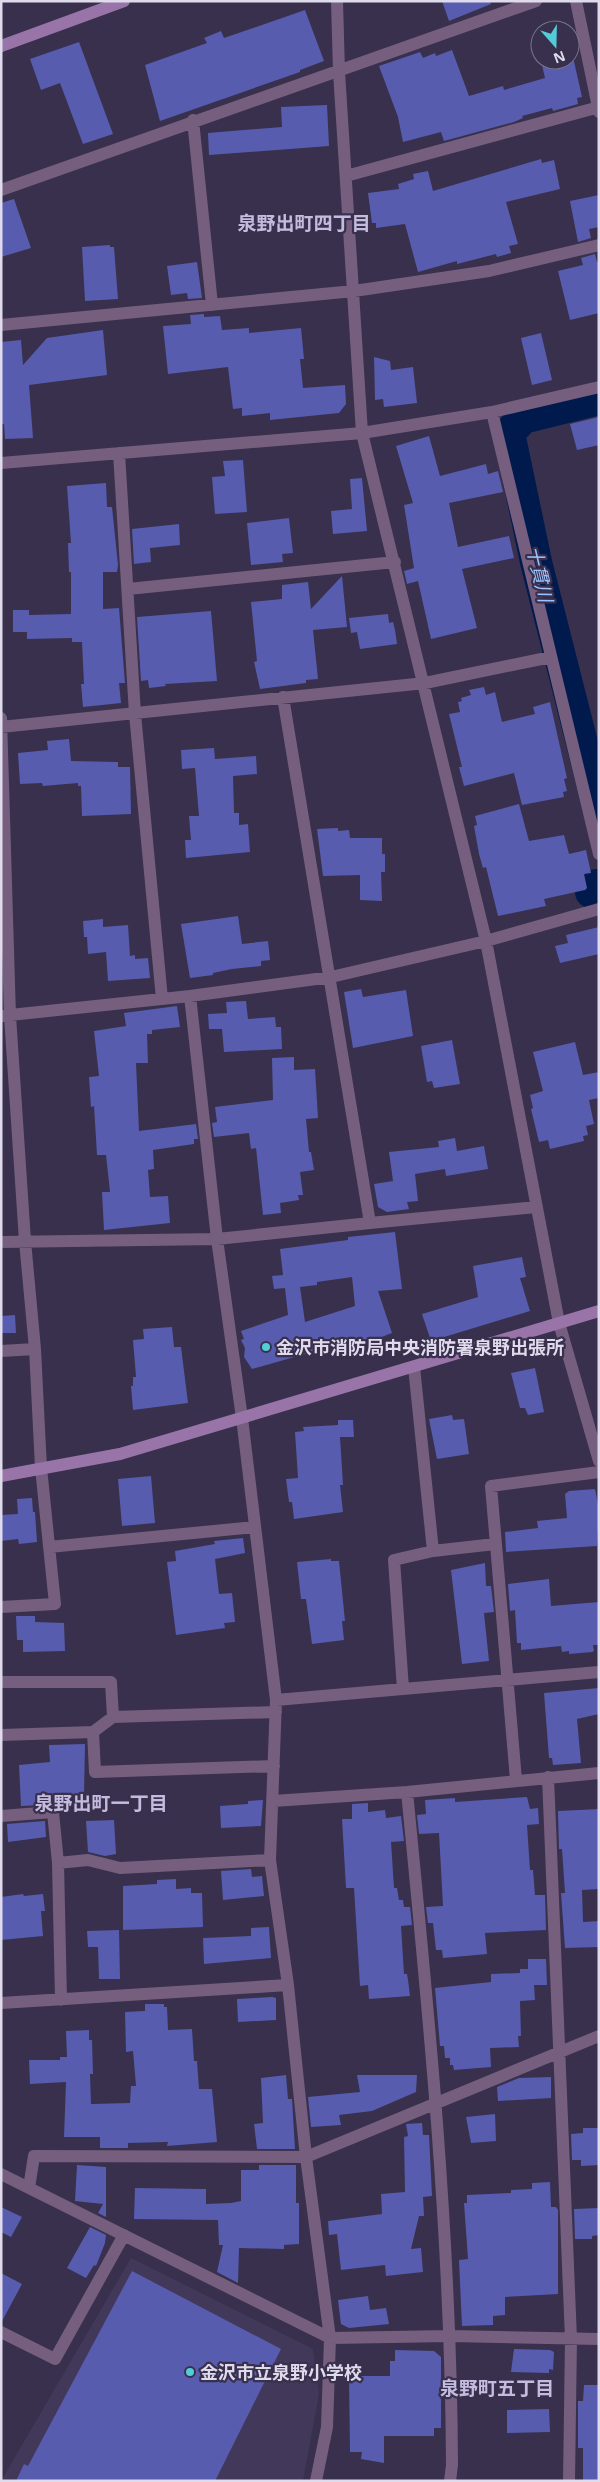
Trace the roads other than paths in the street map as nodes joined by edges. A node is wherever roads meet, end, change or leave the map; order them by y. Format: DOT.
graph roads {
  1 [pos="124,1"];
  2 [pos="337,1"];
  3 [pos="536,1"];
  4 [pos="576,1"];
  5 [pos="1,46"];
  6 [pos="339,72"];
  7 [pos="598,108"];
  8 [pos="194,120"];
  9 [pos="346,176"];
  10 [pos="1,190"];
  11 [pos="599,245"];
  12 [pos="354,291"];
  13 [pos="212,304"];
  14 [pos="1,325"];
  15 [pos="599,387"];
  16 [pos="492,412"];
  17 [pos="362,433"];
  18 [pos="119,454"];
  19 [pos="1,463"];
  20 [pos="395,562"];
  21 [pos="128,589"];
  22 [pos="551,657"];
  23 [pos="425,684"];
  24 [pos="283,698"];
  25 [pos="135,714"];
  26 [pos="1,718"];
  27 [pos="1,727"];
  28 [pos="599,854"];
  29 [pos="599,909"];
  30 [pos="486,941"];
  31 [pos="331,977"];
  32 [pos="190,996"];
  33 [pos="162,999"];
  34 [pos="6,1016"];
  35 [pos="536,1207"];
  36 [pos="370,1223"];
  37 [pos="217,1238"];
  38 [pos="25,1241"];
  39 [pos="1,1242"];
  40 [pos="599,1311"];
  41 [pos="559,1323"];
  42 [pos="35,1349"];
  43 [pos="1,1351"];
  44 [pos="414,1367"];
  45 [pos="242,1418"];
  46 [pos="599,1461"];
  47 [pos="41,1468"];
  48 [pos="599,1472"];
  49 [pos="1,1476"];
  50 [pos="255,1527"];
  51 [pos="496,1544"];
  52 [pos="49,1547"];
  53 [pos="433,1551"];
  54 [pos="1,1607"];
  55 [pos="599,1672"];
  56 [pos="506,1680"];
  57 [pos="1,1682"];
  58 [pos="403,1689"];
  59 [pos="276,1706"];
  60 [pos="113,1717"];
  61 [pos="93,1732"];
  62 [pos="1,1735"];
  63 [pos="274,1766"];
  64 [pos="599,1773"];
  65 [pos="548,1777"];
  66 [pos="516,1780"];
  67 [pos="407,1792"];
  68 [pos="274,1801"];
  69 [pos="1,1816"];
  70 [pos="270,1860"];
  71 [pos="58,1863"];
  72 [pos="288,1985"];
  73 [pos="61,2000"];
  74 [pos="1,2003"];
  75 [pos="599,2036"];
  76 [pos="560,2051"];
  77 [pos="436,2102"];
  78 [pos="306,2157"];
  79 [pos="1,2174"];
  80 [pos="29,2188"];
  81 [pos="124,2235"];
  82 [pos="1,2332"];
  83 [pos="450,2336"];
  84 [pos="330,2338"];
  85 [pos="571,2339"];
  86 [pos="599,2339"];
  87 [pos="316,2481"];
  88 [pos="450,2481"];
  89 [pos="569,2481"];
  1 -- 5 [label="street"];
  2 -- 6 [label="street"];
  3 -- 6 [label="street"];
  4 -- 7 [label="street"];
  6 -- 8 [label="street"];
  6 -- 9 [label="street"];
  7 -- 9 [label="street"];
  8 -- 10 [label="street"];
  8 -- 13 [label="street"];
  9 -- 12 [label="street"];
  11 -- 12 [label="street"];
  12 -- 13 [label="street"];
  12 -- 17 [label="street"];
  13 -- 14 [label="street"];
  15 -- 16 [label="street"];
  16 -- 17 [label="street"];
  16 -- 22 [label="street"];
  17 -- 18 [label="street"];
  17 -- 20 [label="street"];
  18 -- 19 [label="street"];
  18 -- 21 [label="street"];
  20 -- 21 [label="street"];
  20 -- 23 [label="street"];
  21 -- 25 [label="street"];
  22 -- 23 [label="street"];
  22 -- 28 [label="street"];
  23 -- 24 [label="street"];
  23 -- 30 [label="street"];
  24 -- 25 [label="street"];
  24 -- 31 [label="street"];
  25 -- 27 [label="street"];
  25 -- 33 [label="street"];
  26 -- 27 [label="street"];
  27 -- 34 [label="street"];
  29 -- 30 [label="street"];
  30 -- 31 [label="street"];
  30 -- 35 [label="street"];
  31 -- 32 [label="street"];
  31 -- 36 [label="street"];
  32 -- 33 [label="street"];
  32 -- 37 [label="street"];
  33 -- 34 [label="street"];
  34 -- 38 [label="street"];
  35 -- 36 [label="street"];
  35 -- 41 [label="street"];
  36 -- 37 [label="street"];
  37 -- 38 [label="street"];
  37 -- 45 [label="street"];
  38 -- 39 [label="street"];
  38 -- 42 [label="street"];
  40 -- 41 [label="street"];
  41 -- 44 [label="street"];
  41 -- 46 [label="street"];
  42 -- 43 [label="street"];
  42 -- 47 [label="street"];
  44 -- 45 [label="street"];
  44 -- 53 [label="street"];
  45 -- 47 [label="street"];
  45 -- 50 [label="street"];
  47 -- 49 [label="street"];
  47 -- 52 [label="street"];
  48 -- 51 [label="street"];
  50 -- 52 [label="street"];
  50 -- 59 [label="street"];
  51 -- 53 [label="street"];
  51 -- 56 [label="street"];
  52 -- 54 [label="street"];
  53 -- 58 [label="street"];
  55 -- 56 [label="street"];
  56 -- 58 [label="street"];
  56 -- 66 [label="street"];
  57 -- 60 [label="street"];
  58 -- 59 [label="street"];
  59 -- 60 [label="street"];
  59 -- 63 [label="street"];
  60 -- 61 [label="street"];
  61 -- 62 [label="street"];
  61 -- 63 [label="street"];
  63 -- 68 [label="street"];
  64 -- 65 [label="street"];
  65 -- 66 [label="street"];
  65 -- 76 [label="street"];
  66 -- 67 [label="street"];
  67 -- 68 [label="street"];
  67 -- 77 [label="street"];
  68 -- 70 [label="street"];
  69 -- 71 [label="street"];
  70 -- 71 [label="street"];
  70 -- 72 [label="street"];
  71 -- 73 [label="street"];
  72 -- 73 [label="street"];
  72 -- 78 [label="street"];
  73 -- 74 [label="street"];
  75 -- 76 [label="street"];
  76 -- 77 [label="street"];
  76 -- 85 [label="street"];
  77 -- 78 [label="street"];
  77 -- 83 [label="street"];
  78 -- 80 [label="street"];
  78 -- 84 [label="street"];
  79 -- 80 [label="street"];
  80 -- 81 [label="street"];
  81 -- 82 [label="street"];
  81 -- 84 [label="street"];
  83 -- 84 [label="street"];
  83 -- 85 [label="street"];
  83 -- 88 [label="street"];
  84 -- 87 [label="street"];
  85 -- 86 [label="street"];
  85 -- 89 [label="street"];
}
